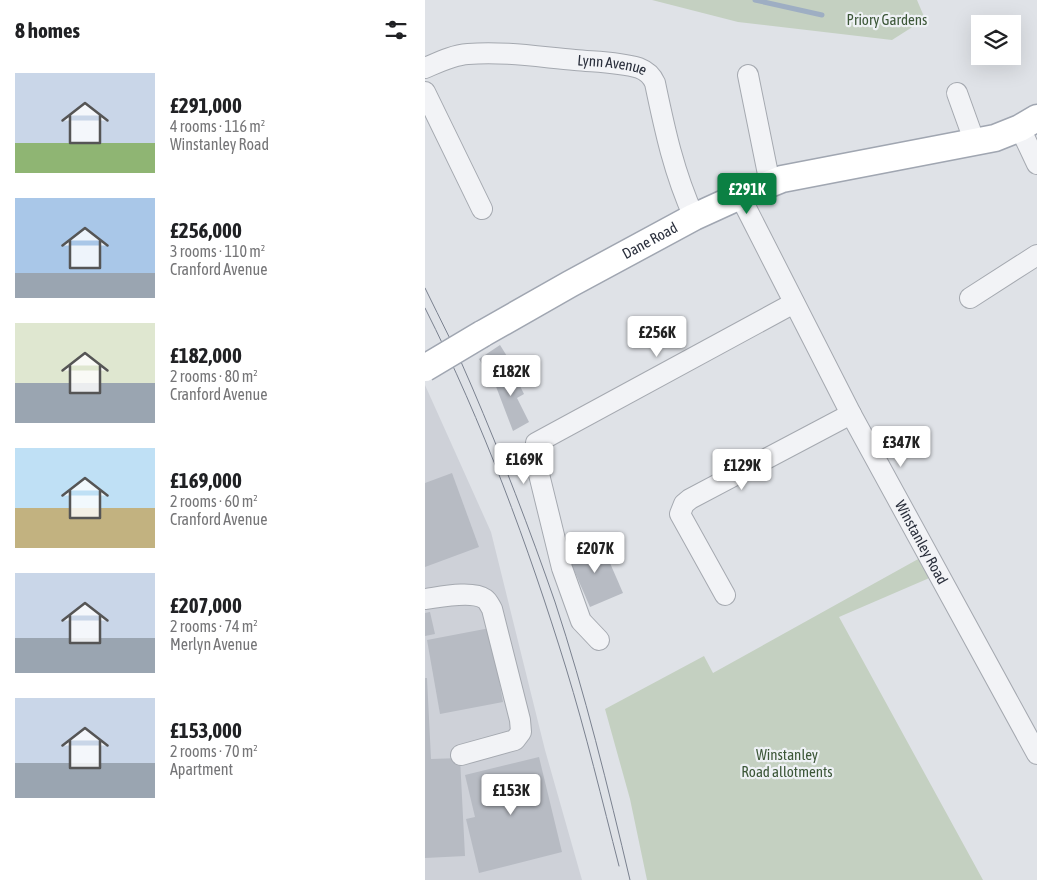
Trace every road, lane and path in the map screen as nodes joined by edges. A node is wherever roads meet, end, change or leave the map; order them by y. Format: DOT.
graph roads {
  1 [pos="425,68"];
  2 [pos="748,76"];
  3 [pos="425,92"];
  4 [pos="957,94"];
  5 [pos="1029,123"];
  6 [pos="975,143"];
  7 [pos="1037,164"];
  8 [pos="770,184"];
  9 [pos="740,196"];
  10 [pos="482,209"];
  11 [pos="694,217"];
  12 [pos="1037,255"];
  13 [pos="970,298"];
  14 [pos="794,304"];
  15 [pos="425,368"];
  16 [pos="851,414"];
  17 [pos="725,595"];
  18 [pos="425,598"];
  19 [pos="599,640"];
  20 [pos="1037,754"];
  21 [pos="461,755"];
  1 -- 11 [label="street, Lynn Avenue"];
  2 -- 8 [label="street"];
  3 -- 10 [label="street"];
  4 -- 6 [label="street"];
  5 -- 6 [label="main road, Dane Road"];
  5 -- 7 [label="street"];
  6 -- 8 [label="main road, Dane Road"];
  8 -- 9 [label="main road, Dane Road"];
  9 -- 11 [label="main road, Dane Road"];
  9 -- 14 [label="street, Winstanley Road"];
  11 -- 15 [label="main road, Dane Road, bridge"];
  12 -- 13 [label="street"];
  14 -- 16 [label="street, Winstanley Road"];
  14 -- 19 [label="street"];
  16 -- 17 [label="street"];
  16 -- 20 [label="street, Winstanley Road"];
  18 -- 21 [label="street"];
}
